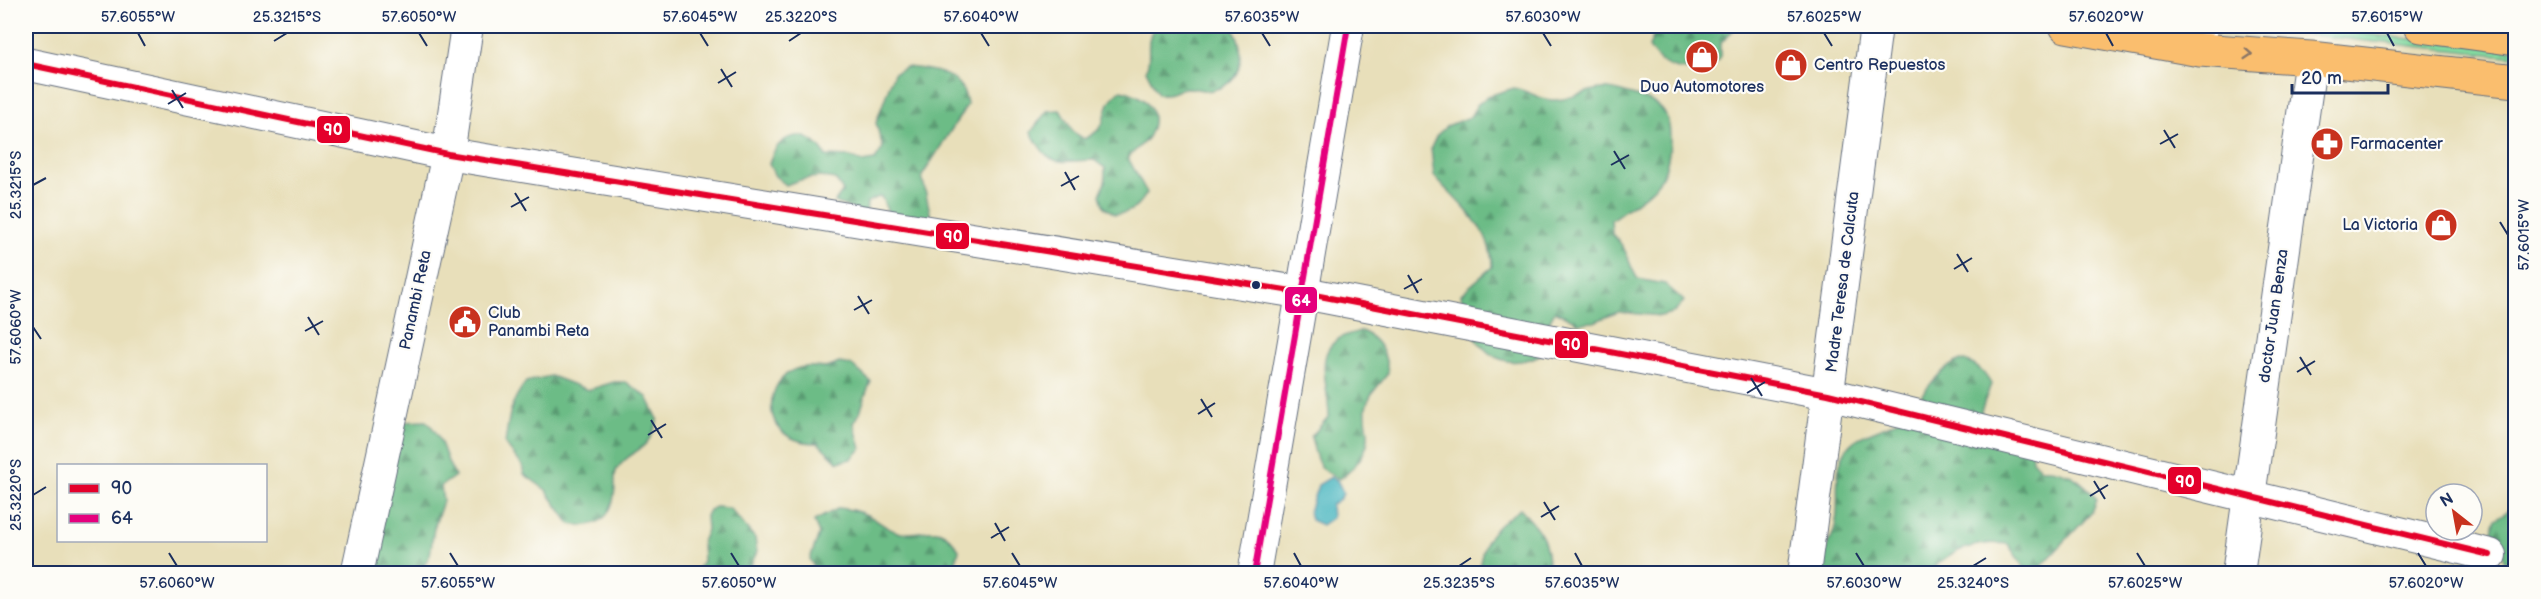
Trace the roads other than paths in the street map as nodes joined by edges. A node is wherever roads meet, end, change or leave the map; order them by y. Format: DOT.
graph roads {
  1 [pos="467,26"];
  2 [pos="1348,26"];
  3 [pos="1876,26"];
  4 [pos="2066,26"];
  5 [pos="2421,26"];
  6 [pos="2200,38"];
  7 [pos="2516,39"];
  8 [pos="2311,58"];
  9 [pos="26,64"];
  10 [pos="2516,81"];
  11 [pos="448,154"];
  12 [pos="1304,293"];
  13 [pos="1828,394"];
  14 [pos="2248,497"];
  15 [pos="2490,555"];
  16 [pos="357,573"];
  17 [pos="1254,573"];
  18 [pos="1804,573"];
  19 [pos="2238,573"];
  1 -- 11 [label="street, Panambi Reta"];
  2 -- 12 [label="street"];
  3 -- 13 [label="street, Madre Teresa de Calcuta"];
  4 -- 6 [label="highway"];
  5 -- 7 [label="highway"];
  6 -- 8 [label="highway, one-way"];
  8 -- 10 [label="highway"];
  8 -- 14 [label="street, doctor Juan Benza"];
  9 -- 11 [label="street"];
  11 -- 12 [label="street"];
  11 -- 16 [label="street, Panambi Reta"];
  12 -- 13 [label="street"];
  12 -- 17 [label="street"];
  13 -- 14 [label="street"];
  13 -- 18 [label="street, Madre Teresa de Calcuta"];
  14 -- 15 [label="street"];
  14 -- 19 [label="street, doctor Juan Benza"];
}
